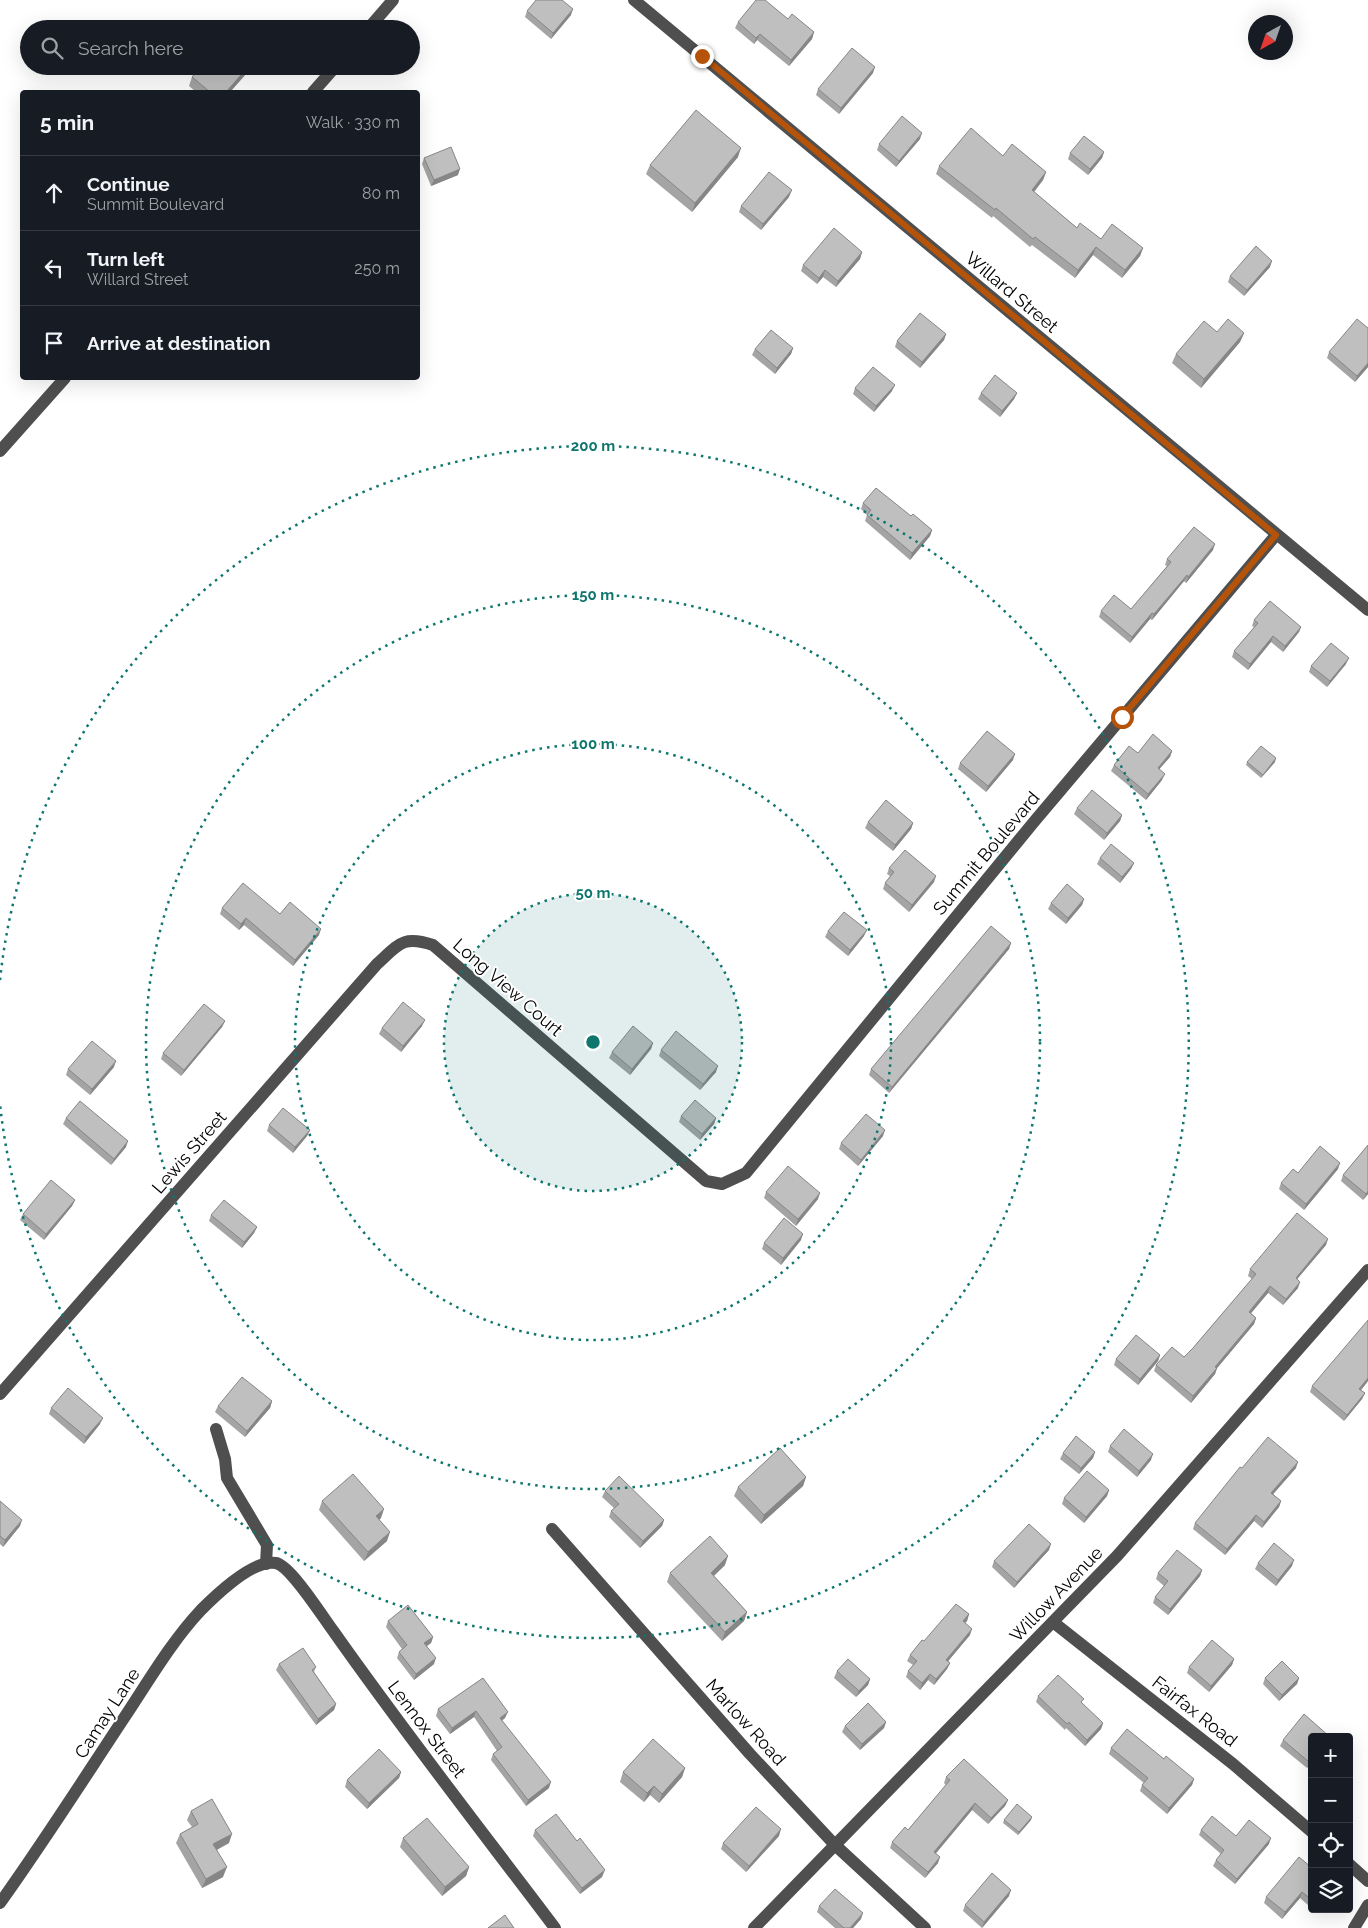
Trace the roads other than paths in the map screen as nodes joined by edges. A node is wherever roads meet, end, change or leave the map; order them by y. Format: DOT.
graph roads {
  1 [pos="393,0"];
  2 [pos="634,0"];
  3 [pos="376,20"];
  4 [pos="328,75"];
  5 [pos="315,90"];
  6 [pos="63,380"];
  7 [pos="0,451"];
  8 [pos="1276,535"];
  9 [pos="1368,610"];
  10 [pos="409,940"];
  11 [pos="718,1184"];
  12 [pos="1368,1270"];
  13 [pos="0,1394"];
  14 [pos="216,1429"];
  15 [pos="552,1529"];
  16 [pos="266,1564"];
  17 [pos="1053,1622"];
  18 [pos="1308,1829"];
  19 [pos="835,1846"];
  20 [pos="1353,1867"];
  21 [pos="1368,1880"];
  22 [pos="0,1903"];
  23 [pos="1368,1905"];
  24 [pos="555,1928"];
  25 [pos="754,1928"];
  26 [pos="925,1928"];
  27 [pos="1354,1928"];
  1 -- 3 [label="street"];
  2 -- 8 [label="street, Willard Street"];
  4 -- 5 [label="street"];
  6 -- 7 [label="street"];
  8 -- 9 [label="street, Willard Street"];
  8 -- 11 [label="street, Summit Boulevard"];
  10 -- 11 [label="street, Long View Court"];
  10 -- 13 [label="street, Lewis Street"];
  12 -- 17 [label="street, Willow Avenue"];
  14 -- 16 [label="street"];
  15 -- 19 [label="street, Marlow Road"];
  16 -- 22 [label="street, Camay Lane"];
  16 -- 24 [label="street, Lennox Street"];
  17 -- 18 [label="street, Fairfax Road"];
  17 -- 19 [label="street, Willow Avenue"];
  19 -- 25 [label="street, Willow Avenue"];
  19 -- 26 [label="street, Marlow Road"];
  20 -- 21 [label="street"];
  23 -- 27 [label="street"];
}
